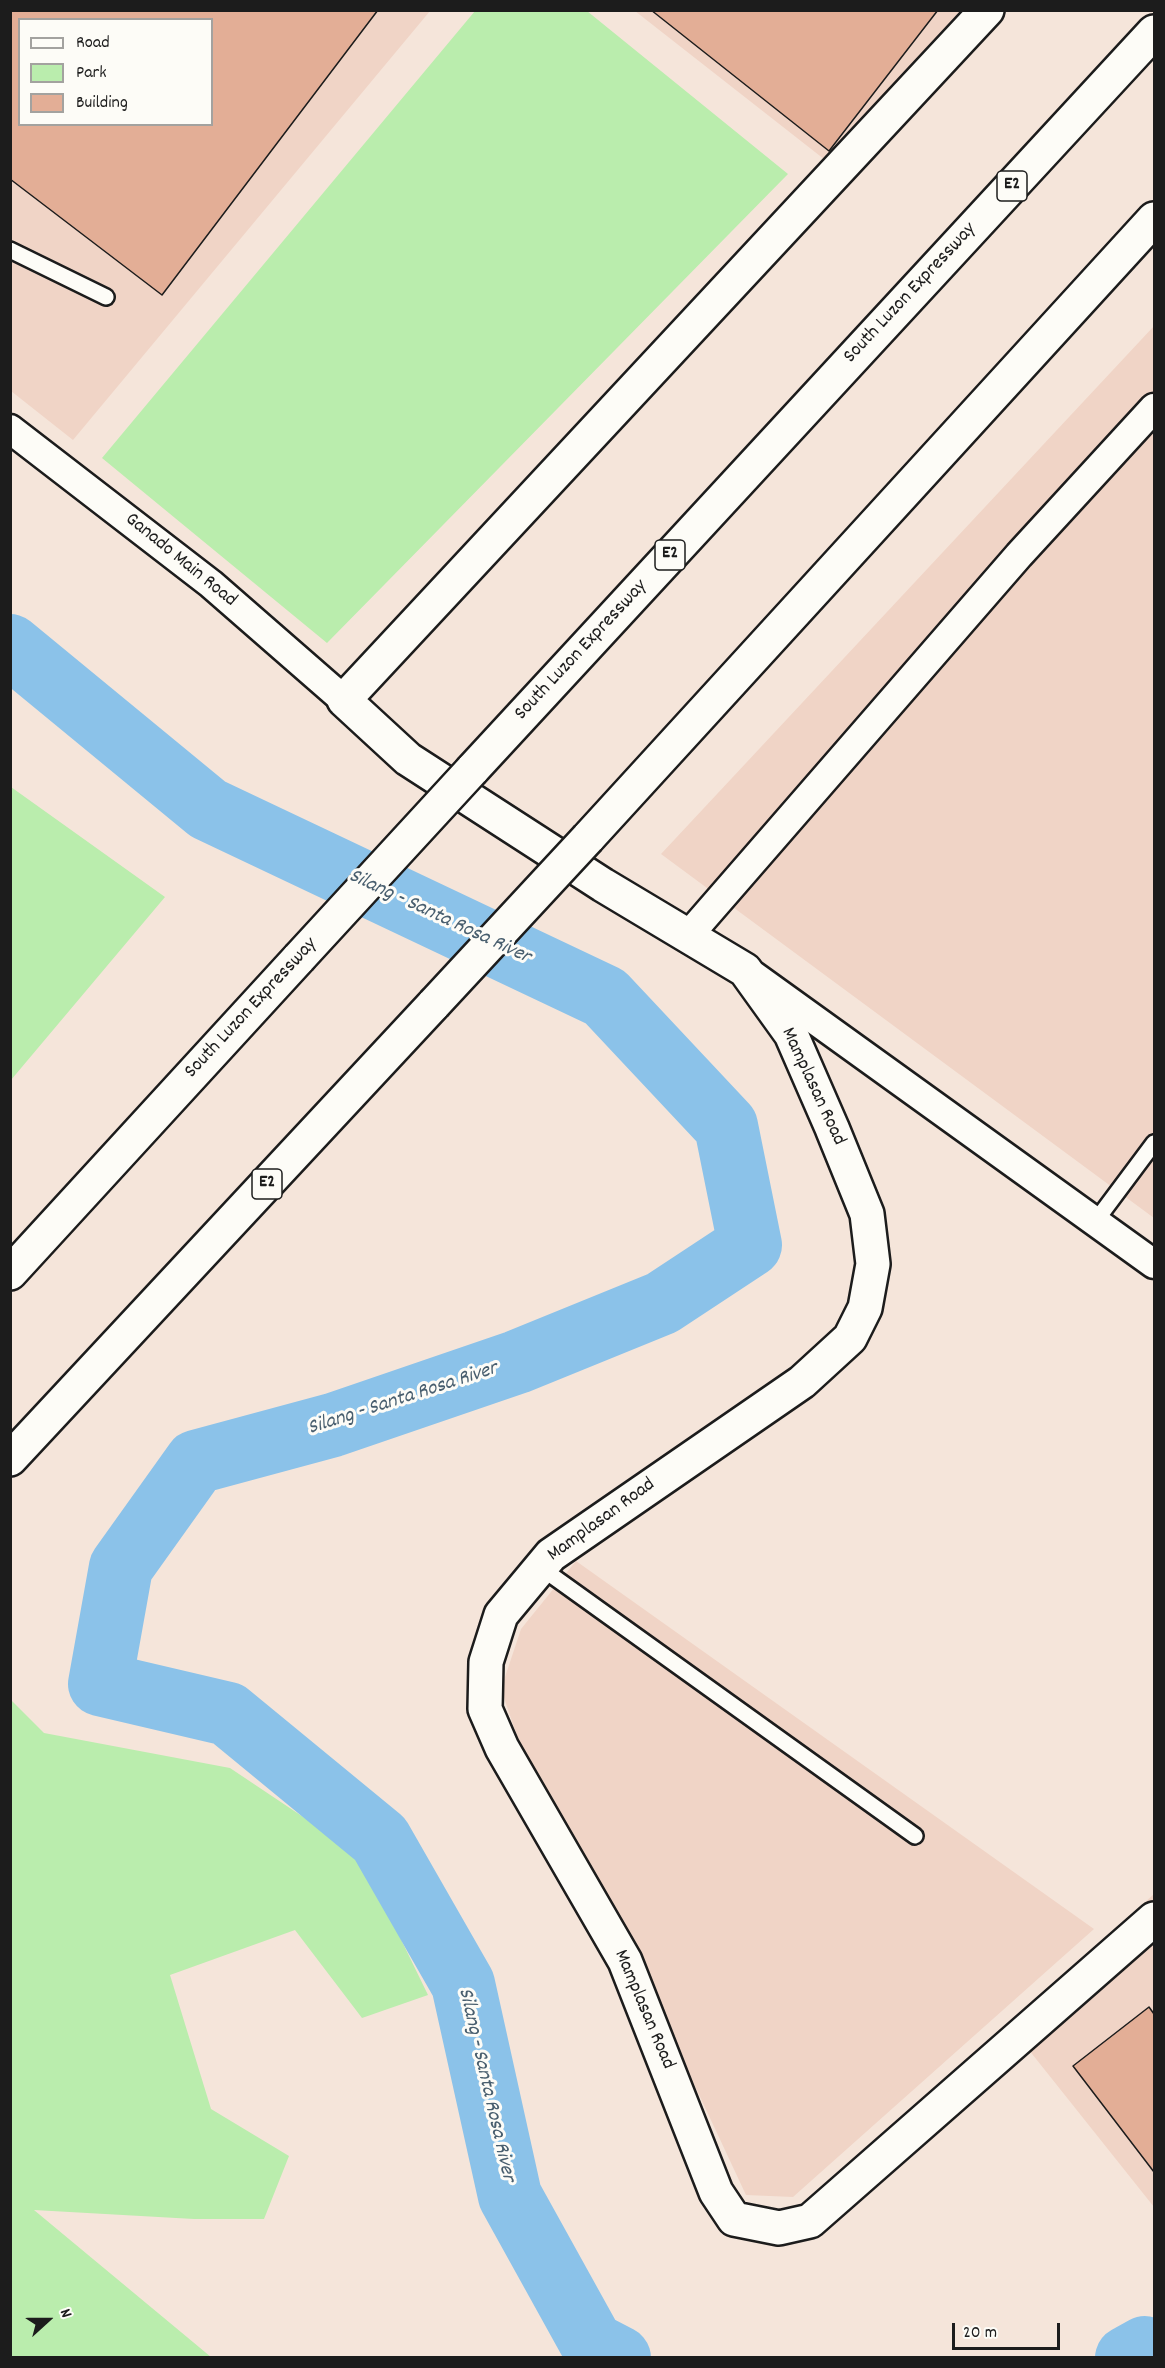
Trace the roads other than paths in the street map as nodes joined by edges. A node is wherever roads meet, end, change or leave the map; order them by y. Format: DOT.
graph roads {
  1 [pos="987,10"];
  2 [pos="1155,32"];
  3 [pos="1155,219"];
  4 [pos="10,250"];
  5 [pos="106,297"];
  6 [pos="1155,408"];
  7 [pos="10,429"];
  8 [pos="344,700"];
  9 [pos="687,937"];
  10 [pos="745,970"];
  11 [pos="1155,1143"];
  12 [pos="1095,1222"];
  13 [pos="1155,1264"];
  14 [pos="10,1273"];
  15 [pos="10,1459"];
  16 [pos="540,1567"];
  17 [pos="915,1836"];
  18 [pos="1155,1919"];
  1 -- 8 [label="main road"];
  2 -- 14 [label="main road, South Luzon Expressway / E2, bridge"];
  3 -- 15 [label="main road, E2, bridge"];
  4 -- 5 [label="lane"];
  6 -- 9 [label="street"];
  7 -- 8 [label="street, Ganado Main Road"];
  8 -- 9 [label="main road, Mamplasan Road"];
  9 -- 10 [label="main road, Mamplasan Road"];
  10 -- 12 [label="street"];
  10 -- 16 [label="main road, Mamplasan Road"];
  11 -- 12 [label="lane"];
  12 -- 13 [label="street"];
  16 -- 17 [label="lane"];
  16 -- 18 [label="main road, Mamplasan Road"];
}
